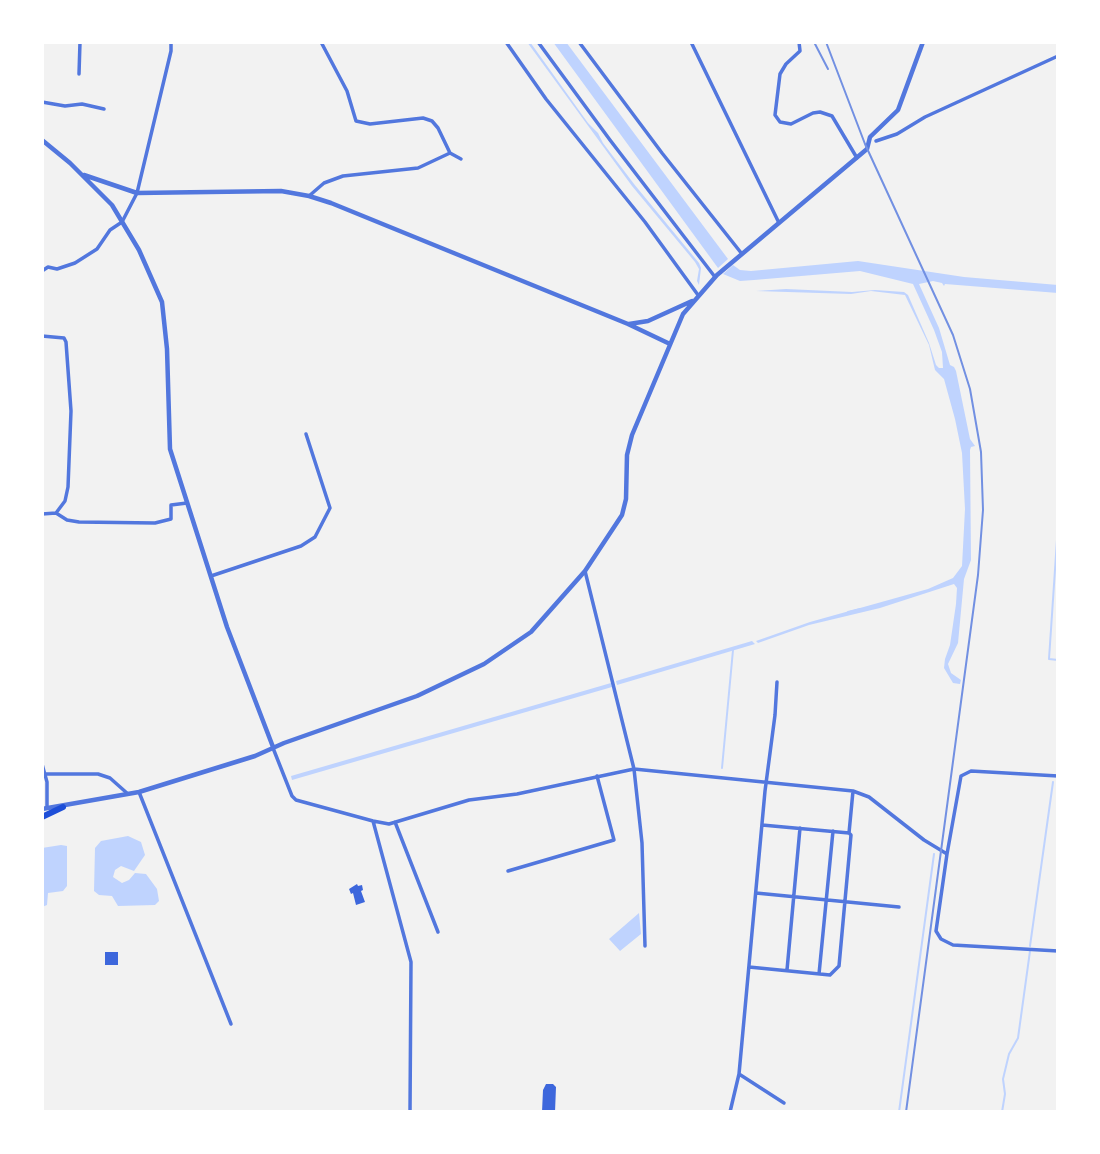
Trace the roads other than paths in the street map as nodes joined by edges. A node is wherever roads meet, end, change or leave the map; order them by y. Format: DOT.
graph roads {
  1 [pos="80,42"];
  2 [pos="170,42"];
  3 [pos="506,42"];
  4 [pos="538,42"];
  5 [pos="579,42"];
  6 [pos="691,42"];
  7 [pos="799,42"];
  8 [pos="923,42"];
  9 [pos="323,43"];
  10 [pos="1058,56"];
  11 [pos="79,74"];
  12 [pos="42,102"];
  13 [pos="104,109"];
  14 [pos="42,139"];
  15 [pos="876,141"];
  16 [pos="450,153"];
  17 [pos="857,158"];
  18 [pos="461,159"];
  19 [pos="82,175"];
  20 [pos="136,193"];
  21 [pos="309,196"];
  22 [pos="122,222"];
  23 [pos="779,223"];
  24 [pos="740,256"];
  25 [pos="42,271"];
  26 [pos="716,276"];
  27 [pos="698,295"];
  28 [pos="692,301"];
  29 [pos="628,324"];
  30 [pos="42,336"];
  31 [pos="670,344"];
  32 [pos="306,434"];
  33 [pos="189,503"];
  34 [pos="56,513"];
  35 [pos="42,514"];
  36 [pos="585,571"];
  37 [pos="211,576"];
  38 [pos="777,682"];
  39 [pos="273,747"];
  40 [pos="42,764"];
  41 [pos="634,769"];
  42 [pos="46,774"];
  43 [pos="597,776"];
  44 [pos="1058,776"];
  45 [pos="767,783"];
  46 [pos="853,791"];
  47 [pos="139,792"];
  48 [pos="128,794"];
  49 [pos="63,807"];
  50 [pos="44,809"];
  51 [pos="42,817"];
  52 [pos="373,821"];
  53 [pos="395,822"];
  54 [pos="762,825"];
  55 [pos="800,828"];
  56 [pos="833,831"];
  57 [pos="849,833"];
  58 [pos="947,854"];
  59 [pos="508,871"];
  60 [pos="756,893"];
  61 [pos="793,897"];
  62 [pos="825,900"];
  63 [pos="845,902"];
  64 [pos="899,907"];
  65 [pos="438,932"];
  66 [pos="645,946"];
  67 [pos="1058,951"];
  68 [pos="749,967"];
  69 [pos="787,971"];
  70 [pos="819,974"];
  71 [pos="231,1024"];
  72 [pos="739,1074"];
  73 [pos="784,1103"];
  74 [pos="410,1112"];
  75 [pos="730,1112"];
  1 -- 11 [label="street"];
  2 -- 20 [label="street"];
  3 -- 27 [label="street"];
  4 -- 26 [label="street"];
  5 -- 24 [label="street"];
  6 -- 23 [label="street"];
  7 -- 17 [label="street"];
  8 -- 17 [label="street"];
  9 -- 16 [label="street"];
  10 -- 15 [label="street"];
  12 -- 13 [label="street"];
  14 -- 19 [label="street"];
  16 -- 18 [label="street"];
  16 -- 21 [label="street"];
  17 -- 23 [label="street"];
  19 -- 20 [label="street"];
  19 -- 22 [label="street"];
  20 -- 21 [label="street"];
  20 -- 22 [label="street"];
  21 -- 29 [label="street"];
  22 -- 25 [label="street"];
  22 -- 33 [label="street"];
  23 -- 24 [label="street"];
  24 -- 26 [label="street"];
  26 -- 27 [label="street"];
  27 -- 28 [label="street"];
  28 -- 29 [label="street"];
  28 -- 31 [label="street"];
  29 -- 31 [label="street"];
  30 -- 34 [label="street"];
  31 -- 36 [label="street"];
  32 -- 37 [label="street"];
  33 -- 34 [label="street"];
  33 -- 37 [label="street"];
  34 -- 35 [label="street"];
  36 -- 39 [label="street"];
  36 -- 41 [label="street"];
  37 -- 39 [label="street"];
  38 -- 45 [label="street"];
  39 -- 47 [label="street"];
  39 -- 52 [label="street"];
  40 -- 42 [label="street"];
  41 -- 43 [label="street"];
  41 -- 45 [label="street"];
  41 -- 66 [label="street"];
  42 -- 48 [label="street"];
  42 -- 50 [label="street"];
  43 -- 53 [label="street"];
  43 -- 59 [label="street"];
  44 -- 58 [label="street"];
  45 -- 46 [label="street"];
  45 -- 54 [label="street"];
  46 -- 57 [label="street"];
  46 -- 58 [label="street"];
  47 -- 48 [label="street"];
  47 -- 71 [label="street"];
  48 -- 49 [label="street"];
  49 -- 50 [label="street"];
  49 -- 51 [label="highway"];
  52 -- 53 [label="street"];
  52 -- 74 [label="street"];
  53 -- 65 [label="street"];
  54 -- 55 [label="street"];
  54 -- 60 [label="street"];
  55 -- 56 [label="street"];
  55 -- 61 [label="street"];
  56 -- 57 [label="street"];
  56 -- 62 [label="street"];
  57 -- 63 [label="street"];
  58 -- 67 [label="street"];
  60 -- 61 [label="street"];
  60 -- 68 [label="street"];
  61 -- 62 [label="street"];
  61 -- 69 [label="street"];
  62 -- 63 [label="street"];
  62 -- 70 [label="street"];
  63 -- 64 [label="street"];
  63 -- 70 [label="street"];
  68 -- 69 [label="street"];
  68 -- 72 [label="street"];
  69 -- 70 [label="street"];
  72 -- 73 [label="street"];
  72 -- 75 [label="street"];
}
